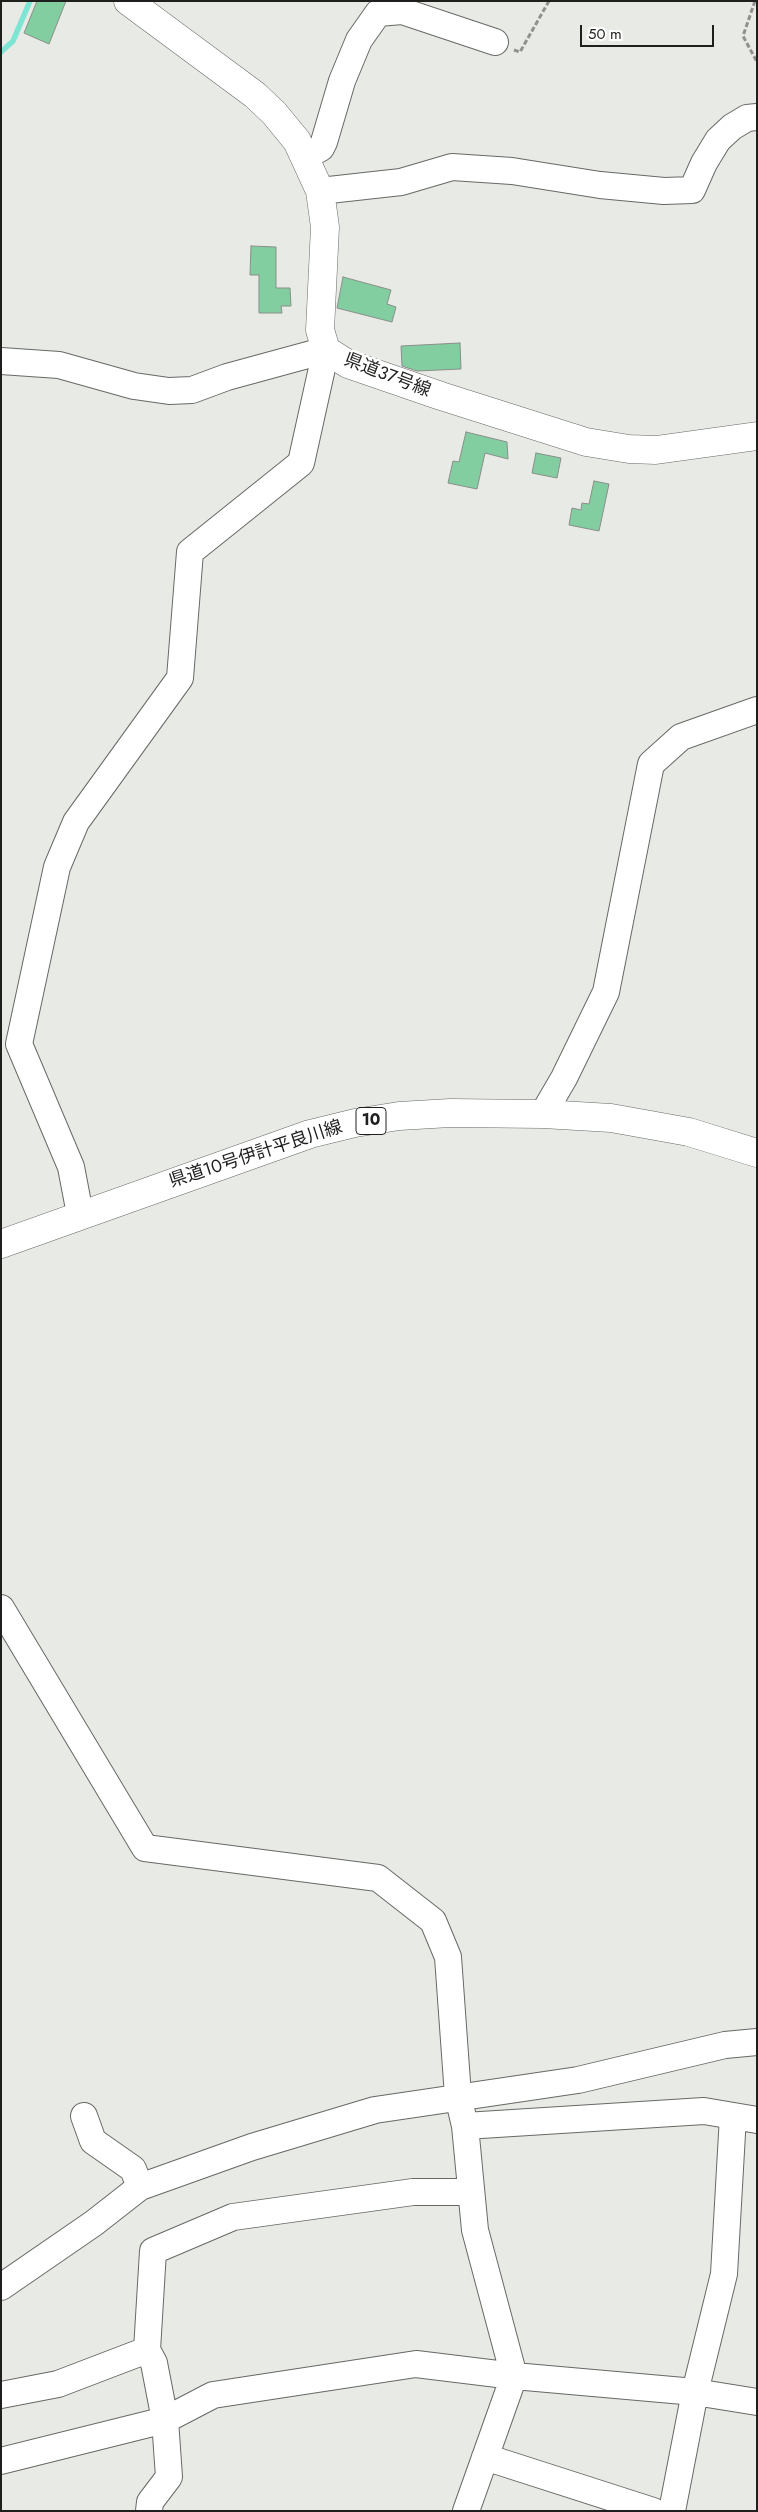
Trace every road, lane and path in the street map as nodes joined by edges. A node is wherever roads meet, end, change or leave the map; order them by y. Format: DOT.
graph roads {
  1 [pos="128,1"];
  2 [pos="549,1"];
  3 [pos="755,1"];
  4 [pos="495,42"];
  5 [pos="757,62"];
  6 [pos="757,117"];
  7 [pos="306,156"];
  8 [pos="320,191"];
  9 [pos="326,350"];
  10 [pos="1,361"];
  11 [pos="757,436"];
  12 [pos="757,710"];
  13 [pos="543,1114"];
  14 [pos="757,1153"];
  15 [pos="80,1214"];
  16 [pos="1,1244"];
  17 [pos="1,1608"];
  18 [pos="757,2042"];
  19 [pos="458,2096"];
  20 [pos="84,2116"];
  21 [pos="745,2118"];
  22 [pos="465,2126"];
  23 [pos="140,2187"];
  24 [pos="471,2192"];
  25 [pos="1,2287"];
  26 [pos="148,2350"];
  27 [pos="514,2376"];
  28 [pos="696,2392"];
  29 [pos="1,2395"];
  30 [pos="757,2402"];
  31 [pos="166,2420"];
  32 [pos="485,2457"];
  33 [pos="1,2461"];
  34 [pos="149,2511"];
  35 [pos="466,2511"];
  36 [pos="653,2511"];
  37 [pos="672,2511"];
  1 -- 7 [label="main road, 県道37号線"];
  2 -- 4 [label="path"];
  3 -- 5 [label="path"];
  4 -- 7 [label="street"];
  6 -- 8 [label="street"];
  7 -- 8 [label="main road, 県道37号線"];
  8 -- 9 [label="main road, 県道37号線"];
  9 -- 10 [label="street"];
  9 -- 11 [label="main road, 県道37号線"];
  9 -- 15 [label="street"];
  12 -- 13 [label="street"];
  13 -- 14 [label="main road, 県道10号伊計平良川線 / 10"];
  13 -- 15 [label="main road, 県道10号伊計平良川線 / 10"];
  15 -- 16 [label="main road, 県道10号伊計平良川線 / 10"];
  17 -- 19 [label="street"];
  18 -- 19 [label="street"];
  19 -- 22 [label="street"];
  19 -- 23 [label="street"];
  20 -- 23 [label="street"];
  21 -- 22 [label="street"];
  21 -- 28 [label="street"];
  22 -- 24 [label="street"];
  23 -- 25 [label="street"];
  24 -- 26 [label="street"];
  24 -- 27 [label="street"];
  26 -- 29 [label="street"];
  26 -- 31 [label="street"];
  27 -- 28 [label="street"];
  27 -- 31 [label="street"];
  27 -- 32 [label="street"];
  28 -- 30 [label="street"];
  28 -- 37 [label="street"];
  31 -- 33 [label="street"];
  31 -- 34 [label="street"];
  32 -- 35 [label="street"];
  32 -- 36 [label="street"];
}
